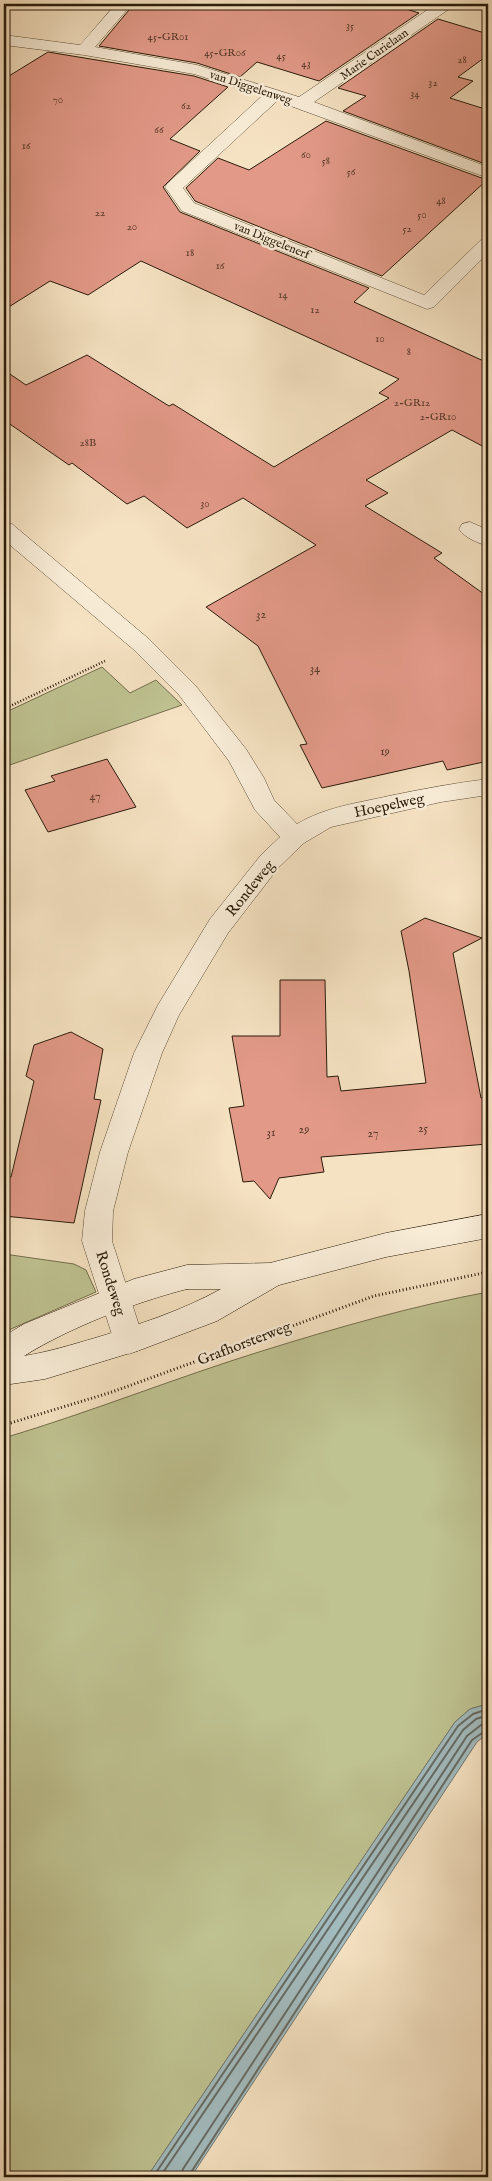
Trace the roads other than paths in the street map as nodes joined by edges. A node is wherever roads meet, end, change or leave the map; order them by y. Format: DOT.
graph roads {
  1 [pos="124,4"];
  2 [pos="446,4"];
  3 [pos="4,40"];
  4 [pos="84,50"];
  5 [pos="274,94"];
  6 [pos="301,103"];
  7 [pos="488,173"];
  8 [pos="488,243"];
  9 [pos="4,529"];
  10 [pos="488,787"];
  11 [pos="295,837"];
  12 [pos="488,1226"];
  13 [pos="270,1275"];
  14 [pos="116,1298"];
  15 [pos="129,1341"];
  16 [pos="4,1352"];
  17 [pos="4,1372"];
  1 -- 4 [label="street"];
  2 -- 6 [label="street, Marie Curielaan"];
  3 -- 4 [label="street, van Diggelenweg"];
  4 -- 5 [label="street, van Diggelenweg"];
  5 -- 6 [label="street, van Diggelenweg"];
  5 -- 8 [label="street, van Diggelenerf"];
  6 -- 7 [label="street, van Diggelenweg"];
  9 -- 11 [label="street"];
  10 -- 11 [label="street, Hoepelweg"];
  11 -- 14 [label="street, Rondeweg"];
  12 -- 13 [label="street"];
  13 -- 14 [label="street"];
  13 -- 15 [label="street"];
  14 -- 15 [label="street, Rondeweg"];
  14 -- 16 [label="street"];
  15 -- 17 [label="street"];
}
